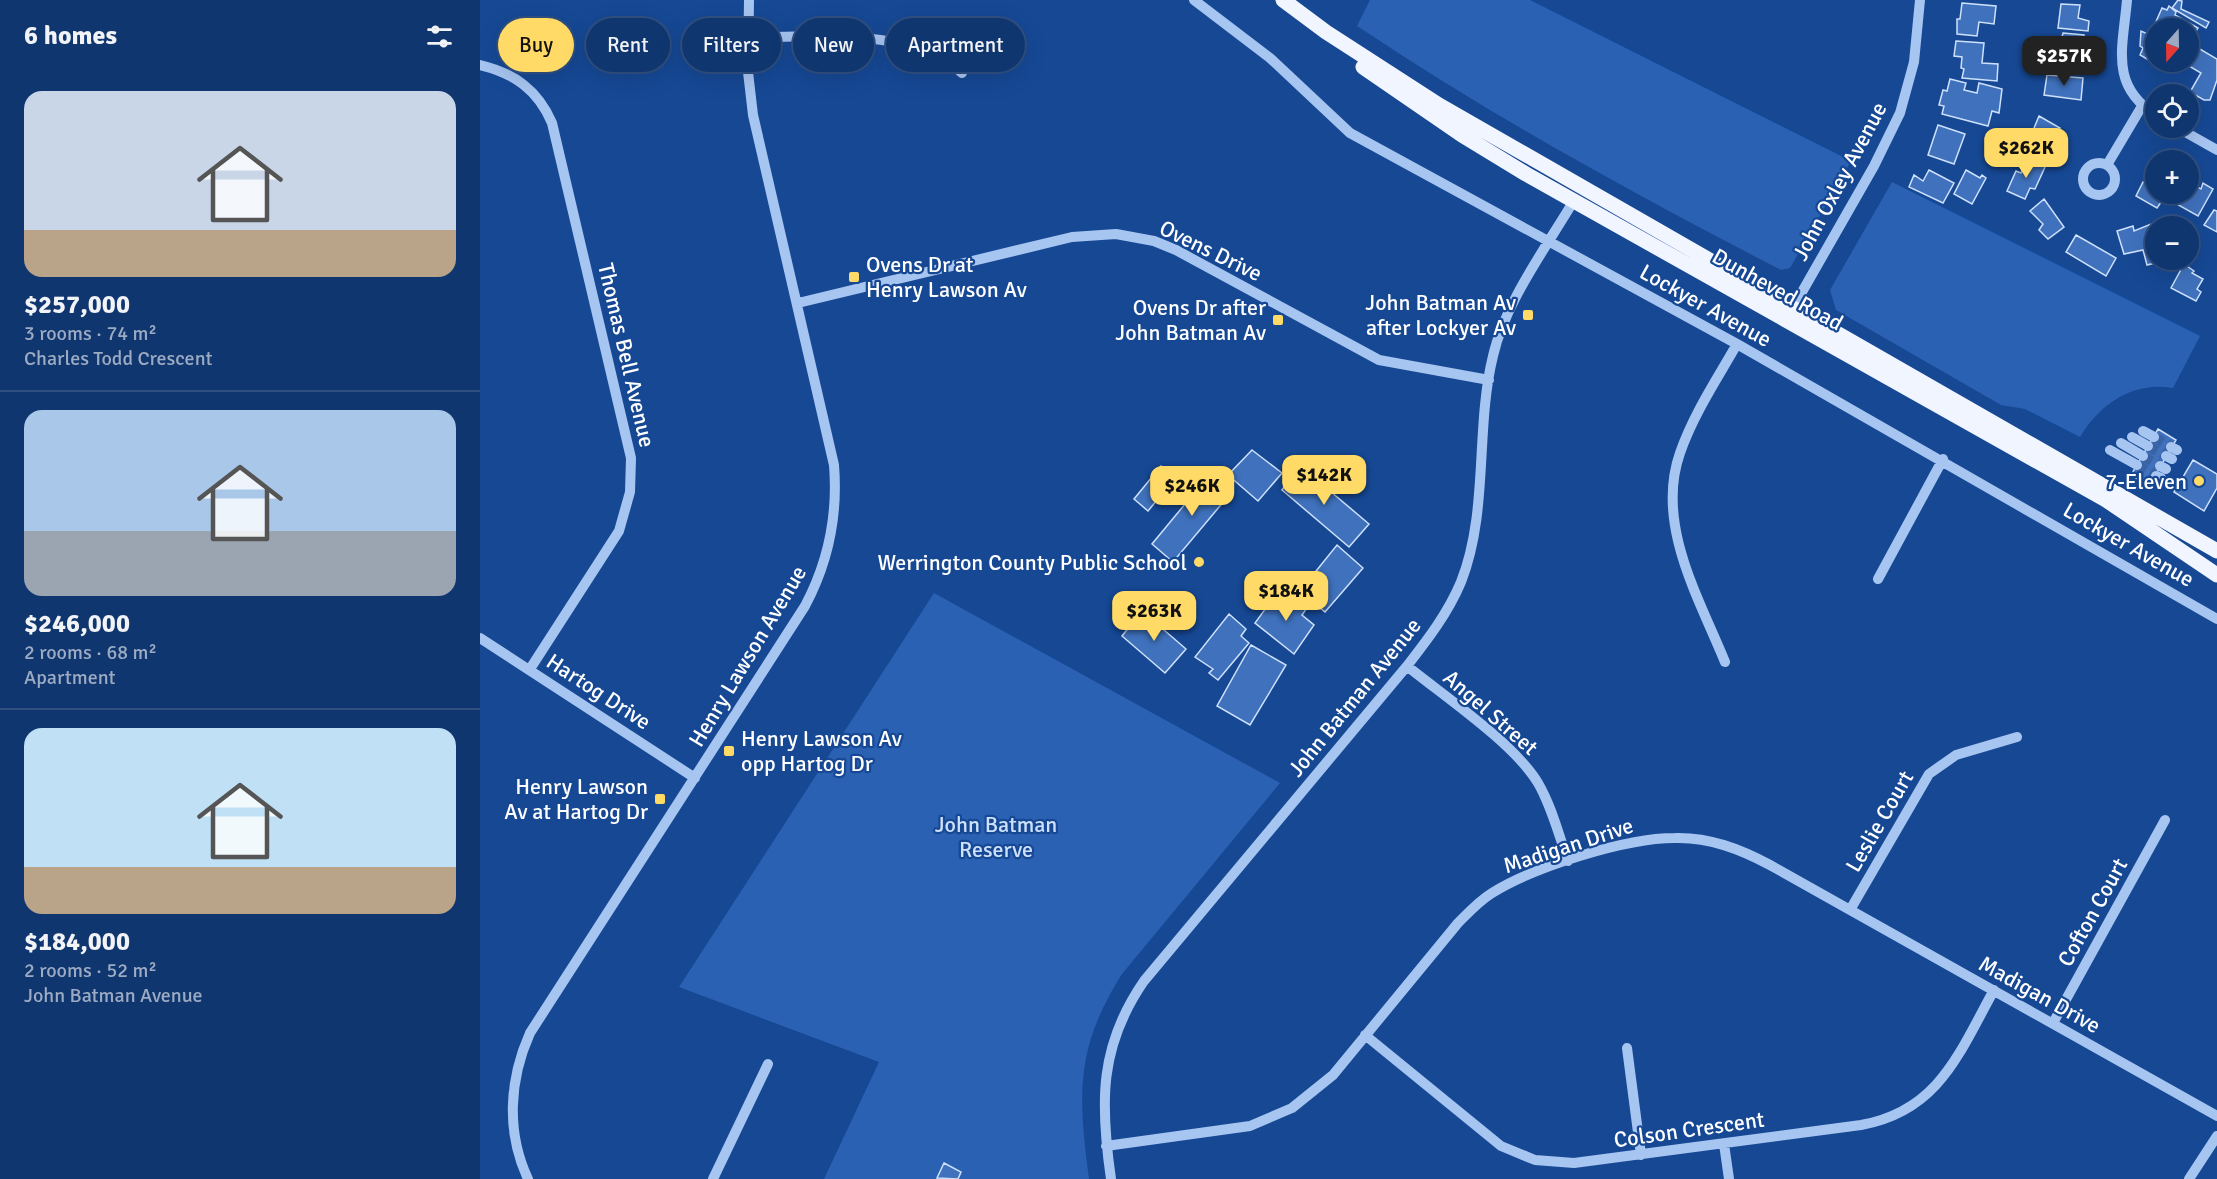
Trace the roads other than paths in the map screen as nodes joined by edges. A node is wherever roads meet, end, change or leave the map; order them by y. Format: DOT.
graph roads {
  1 [pos="748,0"];
  2 [pos="1194,0"];
  3 [pos="1283,0"];
  4 [pos="1920,0"];
  5 [pos="2127,0"];
  6 [pos="748,18"];
  7 [pos="1326,32"];
  8 [pos="781,38"];
  9 [pos="480,65"];
  10 [pos="748,72"];
  11 [pos="962,73"];
  12 [pos="2142,106"];
  13 [pos="2145,108"];
  14 [pos="2196,138"];
  15 [pos="2217,150"];
  16 [pos="2107,165"];
  17 [pos="1546,167"];
  18 [pos="1573,202"];
  19 [pos="1611,203"];
  20 [pos="1550,241"];
  21 [pos="798,303"];
  22 [pos="1794,306"];
  23 [pos="1766,308"];
  24 [pos="1807,332"];
  25 [pos="1737,344"];
  26 [pos="1489,380"];
  27 [pos="2132,437"];
  28 [pos="2121,444"];
  29 [pos="2145,447"];
  30 [pos="2110,450"];
  31 [pos="1943,459"];
  32 [pos="2217,551"];
  33 [pos="2217,575"];
  34 [pos="1878,579"];
  35 [pos="2217,619"];
  36 [pos="480,638"];
  37 [pos="1725,662"];
  38 [pos="1407,666"];
  39 [pos="530,669"];
  40 [pos="2017,737"];
  41 [pos="694,778"];
  42 [pos="2165,820"];
  43 [pos="1568,861"];
  44 [pos="1850,910"];
  45 [pos="1994,990"];
  46 [pos="2053,1023"];
  47 [pos="1365,1035"];
  48 [pos="1627,1048"];
  49 [pos="768,1064"];
  50 [pos="2217,1116"];
  51 [pos="2217,1136"];
  52 [pos="1724,1144"];
  53 [pos="1106,1146"];
  54 [pos="1641,1155"];
  55 [pos="528,1179"];
  56 [pos="713,1179"];
  57 [pos="1111,1179"];
  58 [pos="1729,1179"];
  59 [pos="2189,1179"];
  1 -- 6 [label="street, Henry Lawson Avenue"];
  2 -- 20 [label="street, Lockyer Avenue"];
  3 -- 7 [label="main road, Dunheved Road"];
  4 -- 22 [label="street, John Oxley Avenue"];
  5 -- 12 [label="street"];
  7 -- 17 [label="main road, Dunheved Road"];
  7 -- 18 [label="main road, Dunheved Road"];
  8 -- 11 [label="street"];
  9 -- 39 [label="street, Thomas Bell Avenue"];
  10 -- 21 [label="street, Henry Lawson Avenue"];
  12 -- 13 [label="street"];
  12 -- 16 [label="street"];
  14 -- 15 [label="street"];
  17 -- 18 [label="main road"];
  17 -- 19 [label="main road, Dunheved Road"];
  18 -- 19 [label="main road"];
  18 -- 20 [label="street, John Batman Avenue"];
  18 -- 23 [label="main road, Dunheved Road"];
  19 -- 22 [label="main road, Dunheved Road"];
  20 -- 25 [label="street, Lockyer Avenue"];
  20 -- 26 [label="street, John Batman Avenue"];
  21 -- 26 [label="street, Ovens Drive"];
  21 -- 41 [label="street, Henry Lawson Avenue"];
  22 -- 23 [label="main road"];
  22 -- 24 [label="main road"];
  22 -- 32 [label="main road, Dunheved Road"];
  23 -- 24 [label="main road, Dunheved Road"];
  24 -- 33 [label="main road, Dunheved Road"];
  25 -- 31 [label="street, Lockyer Avenue"];
  25 -- 37 [label="street"];
  26 -- 38 [label="street, John Batman Avenue"];
  27 -- 29 [label="street"];
  28 -- 29 [label="street"];
  29 -- 30 [label="street"];
  31 -- 34 [label="street"];
  31 -- 35 [label="street, Lockyer Avenue"];
  36 -- 39 [label="street, Hartog Drive"];
  38 -- 43 [label="street, Angel Street"];
  38 -- 53 [label="street, John Batman Avenue"];
  39 -- 41 [label="street, Hartog Drive"];
  40 -- 44 [label="street, Leslie Court"];
  41 -- 55 [label="street, Henry Lawson Avenue"];
  42 -- 46 [label="street, Cofton Court"];
  43 -- 44 [label="street, Madigan Drive"];
  43 -- 47 [label="street, Madigan Drive"];
  44 -- 45 [label="street, Madigan Drive"];
  45 -- 46 [label="street, Madigan Drive"];
  45 -- 52 [label="street, Colson Crescent"];
  46 -- 50 [label="street, Madigan Drive"];
  47 -- 53 [label="street, Madigan Drive"];
  47 -- 54 [label="street, Colson Crescent"];
  48 -- 54 [label="street"];
  49 -- 56 [label="street"];
  51 -- 59 [label="street"];
  52 -- 54 [label="street, Colson Crescent"];
  52 -- 58 [label="street"];
  53 -- 57 [label="street, John Batman Avenue"];
}
